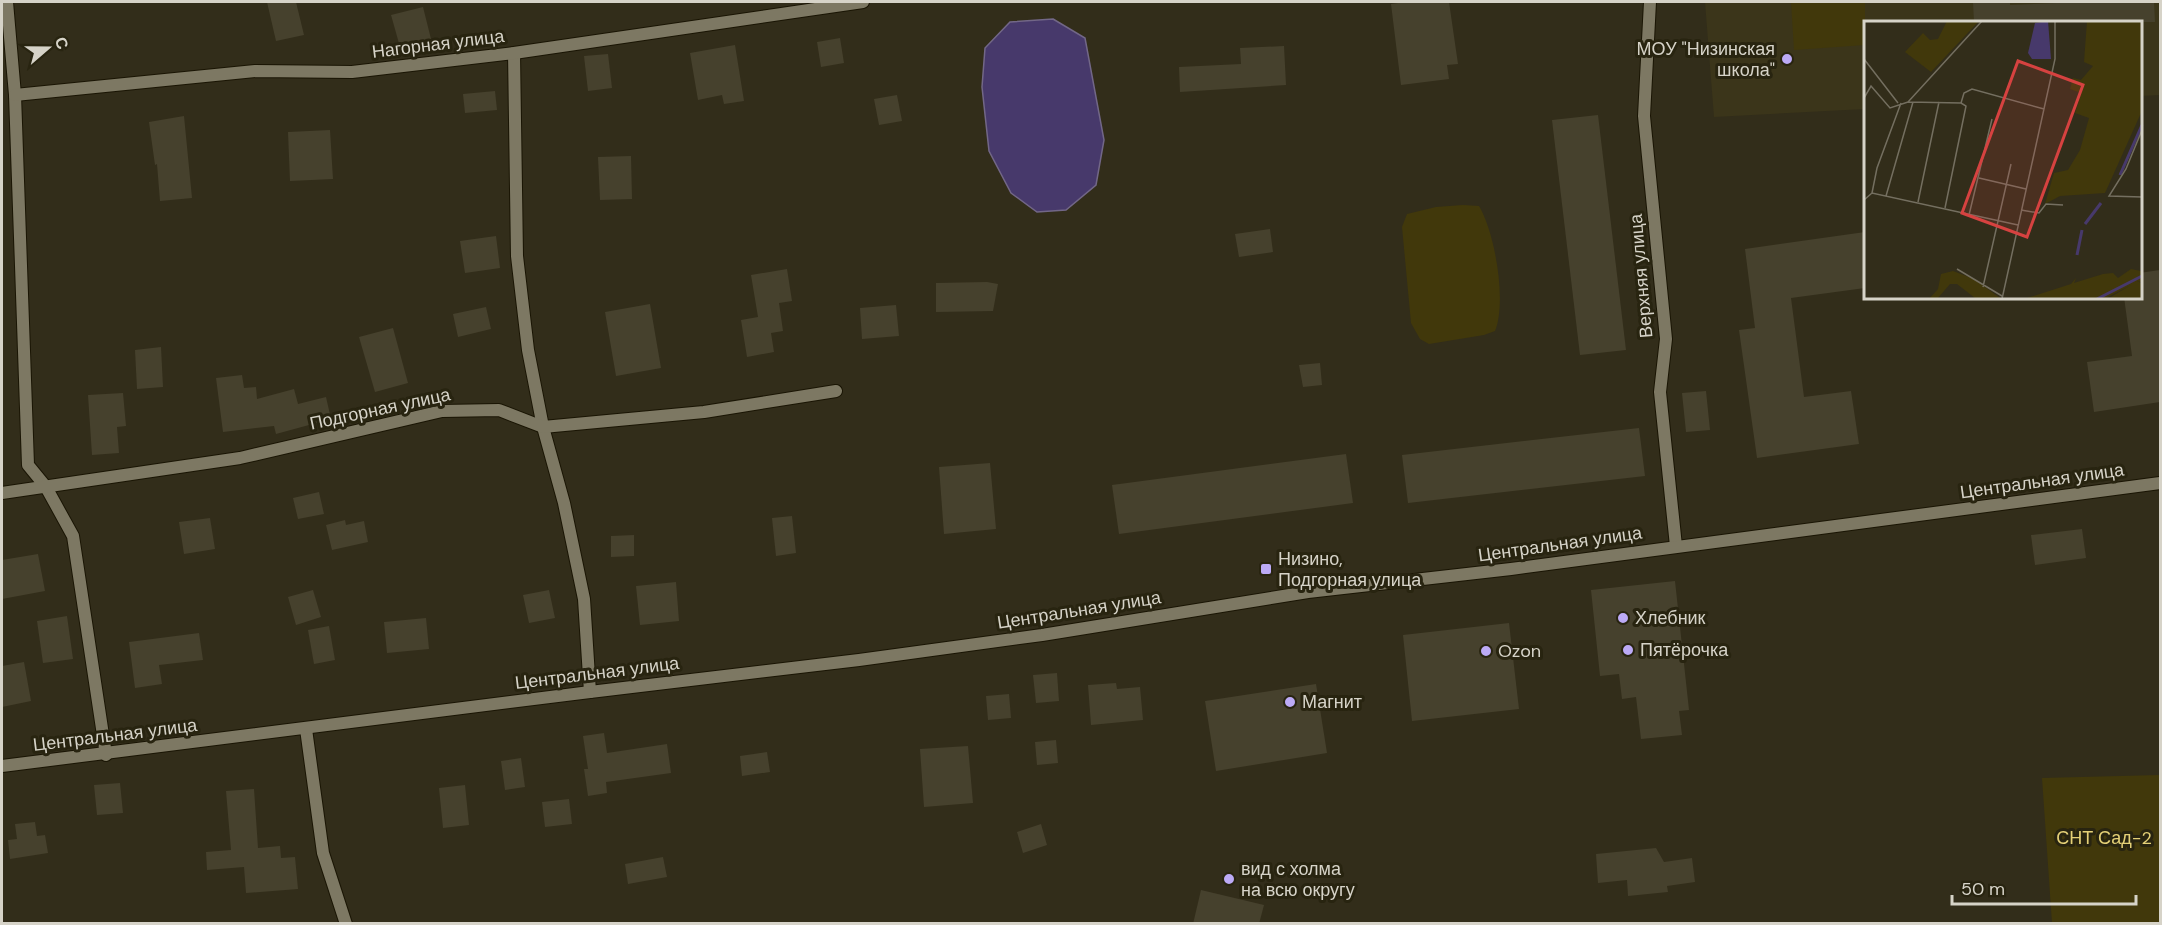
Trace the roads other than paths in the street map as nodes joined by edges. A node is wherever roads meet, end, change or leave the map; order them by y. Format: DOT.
graph roads {
  1 [pos="7,2"];
  2 [pos="863,2"];
  3 [pos="1650,2"];
  4 [pos="514,53"];
  5 [pos="15,95"];
  6 [pos="836,391"];
  7 [pos="543,427"];
  8 [pos="2160,483"];
  9 [pos="45,487"];
  10 [pos="2,493"];
  11 [pos="1676,546"];
  12 [pos="590,692"];
  13 [pos="306,729"];
  14 [pos="106,754"];
  15 [pos="2,766"];
  16 [pos="346,924"];
  1 -- 5 [label="street"];
  2 -- 4 [label="street, Нагорная улица"];
  3 -- 11 [label="street, Верхняя улица"];
  4 -- 5 [label="street, Нагорная улица"];
  4 -- 7 [label="street"];
  5 -- 9 [label="street"];
  6 -- 7 [label="street, Подгорная улица"];
  7 -- 9 [label="street, Подгорная улица"];
  7 -- 12 [label="street"];
  8 -- 11 [label="street, Центральная улица"];
  9 -- 10 [label="street, Подгорная улица"];
  9 -- 14 [label="street"];
  11 -- 12 [label="street, Центральная улица"];
  12 -- 13 [label="street, Центральная улица"];
  13 -- 14 [label="street, Центральная улица"];
  13 -- 16 [label="street"];
  14 -- 15 [label="street, Центральная улица"];
}
